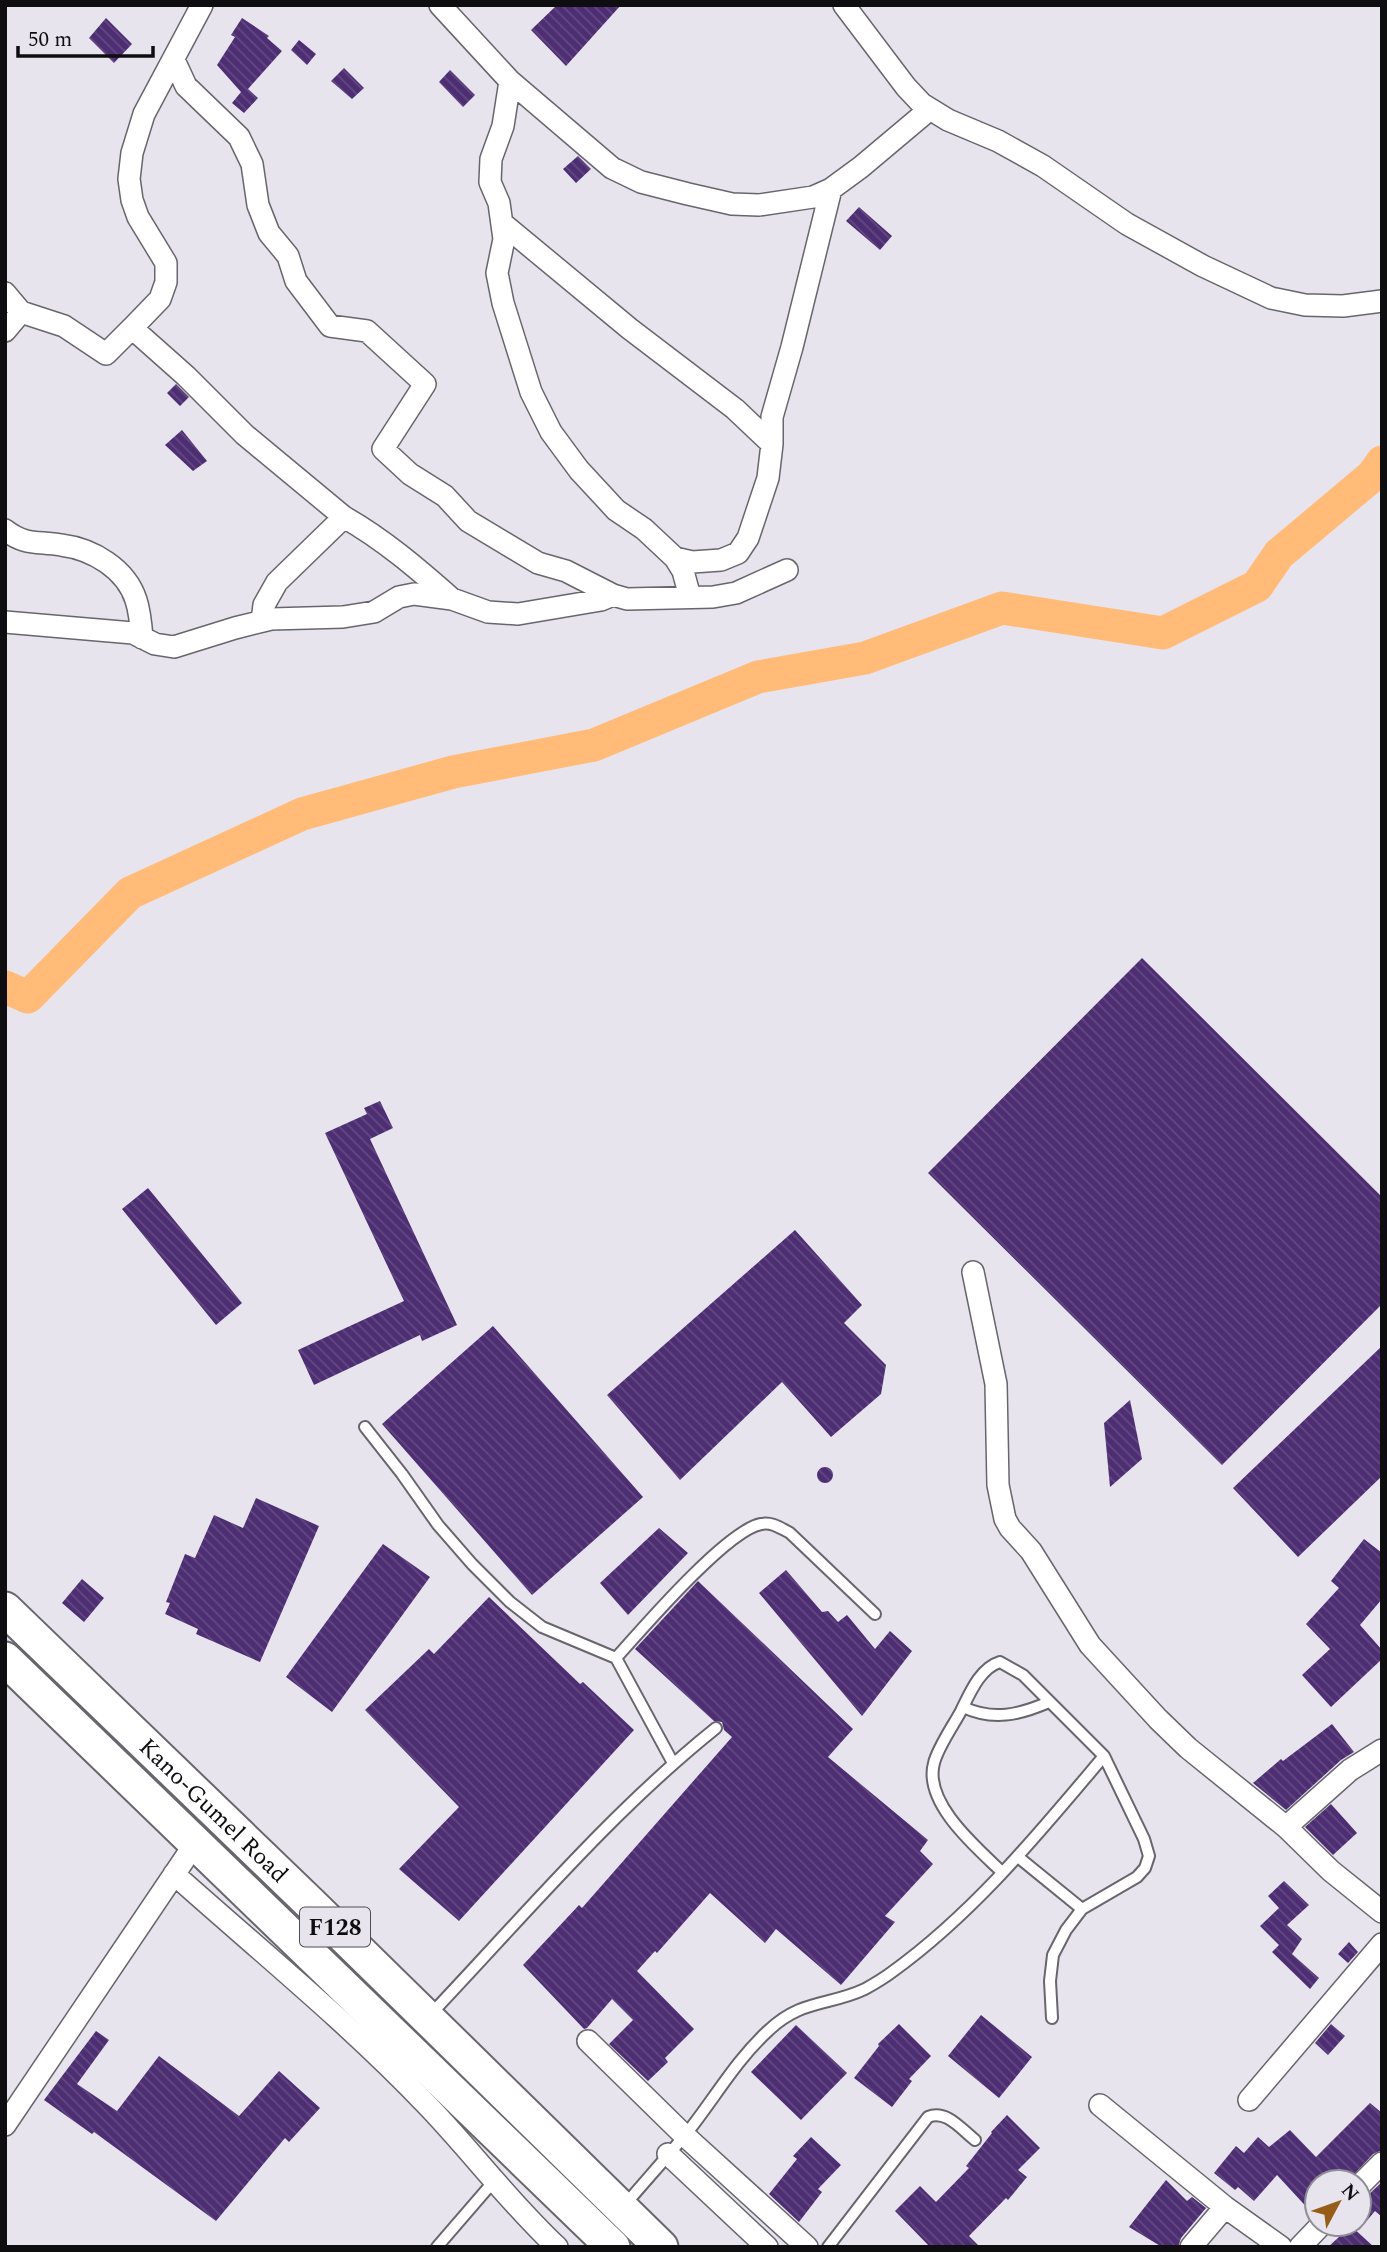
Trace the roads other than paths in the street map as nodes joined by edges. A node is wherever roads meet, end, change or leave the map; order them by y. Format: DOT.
graph roads {
  1 [pos="202,5"];
  2 [pos="440,5"];
  3 [pos="844,5"];
  4 [pos="174,60"];
  5 [pos="510,80"];
  6 [pos="930,109"];
  7 [pos="831,189"];
  8 [pos="502,223"];
  9 [pos="5,293"];
  10 [pos="1382,301"];
  11 [pos="21,312"];
  12 [pos="132,328"];
  13 [pos="5,331"];
  14 [pos="772,444"];
  15 [pos="344,517"];
  16 [pos="5,530"];
  17 [pos="675,558"];
  18 [pos="721,560"];
  19 [pos="787,570"];
  20 [pos="613,595"];
  21 [pos="696,597"];
  22 [pos="452,599"];
  23 [pos="262,621"];
  24 [pos="5,622"];
  25 [pos="142,638"];
  26 [pos="973,1272"];
  27 [pos="365,1427"];
  28 [pos="5,1609"];
  29 [pos="875,1614"];
  30 [pos="616,1658"];
  31 [pos="5,1659"];
  32 [pos="1049,1702"];
  33 [pos="962,1707"];
  34 [pos="716,1728"];
  35 [pos="1382,1750"];
  36 [pos="1104,1756"];
  37 [pos="673,1763"];
  38 [pos="1286,1827"];
  39 [pos="196,1842"];
  40 [pos="1018,1857"];
  41 [pos="1002,1872"];
  42 [pos="174,1874"];
  43 [pos="1082,1909"];
  44 [pos="1382,1912"];
  45 [pos="1382,1944"];
  46 [pos="428,2017"];
  47 [pos="1052,2018"];
  48 [pos="588,2041"];
  49 [pos="1249,2100"];
  50 [pos="1100,2105"];
  51 [pos="5,2125"];
  52 [pos="684,2135"];
  53 [pos="975,2140"];
  54 [pos="668,2154"];
  55 [pos="494,2180"];
  56 [pos="1224,2207"];
  57 [pos="637,2233"];
  58 [pos="437,2247"];
  59 [pos="557,2247"];
  60 [pos="613,2247"];
  61 [pos="767,2247"];
  62 [pos="807,2247"];
  63 [pos="828,2247"];
  64 [pos="1191,2247"];
  65 [pos="1281,2247"];
  1 -- 4 [label="street"];
  2 -- 5 [label="street"];
  3 -- 6 [label="street"];
  4 -- 12 [label="street"];
  4 -- 20 [label="street"];
  5 -- 7 [label="street"];
  5 -- 8 [label="street"];
  6 -- 7 [label="street"];
  6 -- 10 [label="street"];
  7 -- 14 [label="street"];
  8 -- 14 [label="street"];
  8 -- 17 [label="street"];
  9 -- 11 [label="street"];
  11 -- 12 [label="street"];
  11 -- 13 [label="street"];
  12 -- 15 [label="street"];
  14 -- 18 [label="street"];
  15 -- 22 [label="street"];
  15 -- 23 [label="street"];
  16 -- 25 [label="street"];
  17 -- 18 [label="street"];
  17 -- 21 [label="street"];
  18 -- 21 [label="street"];
  19 -- 21 [label="street"];
  20 -- 21 [label="street"];
  20 -- 22 [label="street"];
  22 -- 23 [label="street"];
  23 -- 25 [label="street"];
  24 -- 25 [label="street"];
  26 -- 38 [label="street"];
  27 -- 30 [label="lane"];
  28 -- 46 [label="main road, Kano-Gumel Road / F128"];
  29 -- 30 [label="lane"];
  30 -- 37 [label="lane"];
  31 -- 39 [label="main road, Kano-Gumel Road / F128"];
  32 -- 33 [label="lane"];
  32 -- 33 [label="lane"];
  32 -- 36 [label="lane"];
  33 -- 41 [label="lane"];
  34 -- 37 [label="lane"];
  35 -- 38 [label="street"];
  36 -- 40 [label="lane"];
  36 -- 43 [label="lane"];
  37 -- 46 [label="lane"];
  38 -- 44 [label="street"];
  39 -- 42 [label="street"];
  39 -- 60 [label="main road, Kano-Gumel Road / F128"];
  40 -- 41 [label="lane"];
  40 -- 43 [label="lane"];
  41 -- 52 [label="lane"];
  42 -- 51 [label="street"];
  42 -- 55 [label="street"];
  43 -- 47 [label="lane"];
  45 -- 49 [label="street"];
  46 -- 57 [label="main road, Kano-Gumel Road / F128"];
  48 -- 52 [label="street"];
  50 -- 56 [label="street"];
  52 -- 54 [label="lane"];
  52 -- 62 [label="street"];
  53 -- 63 [label="lane"];
  54 -- 57 [label="lane"];
  54 -- 61 [label="street"];
  55 -- 58 [label="lane"];
  55 -- 59 [label="street"];
  56 -- 64 [label="street"];
  56 -- 65 [label="street"];
}
